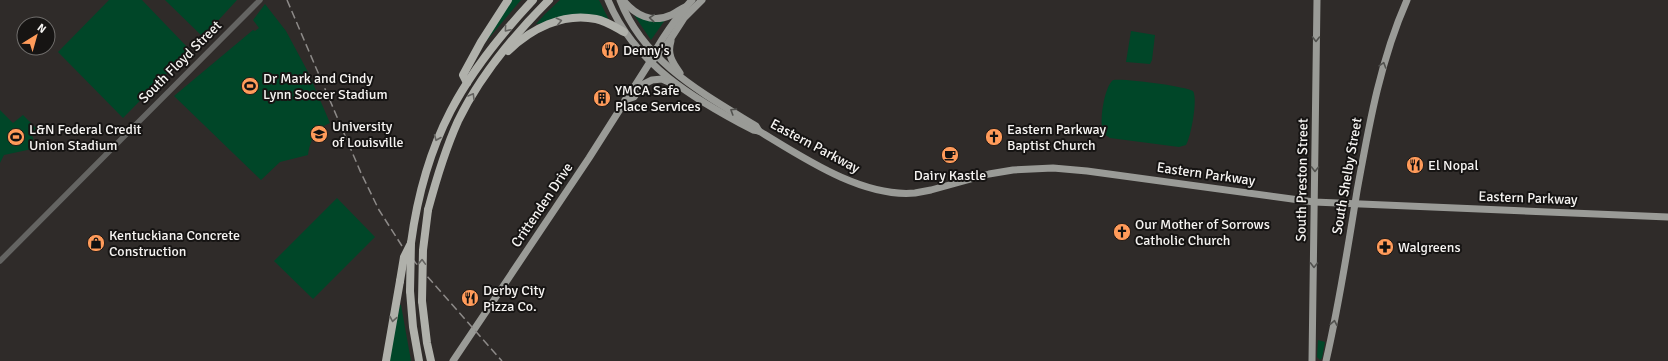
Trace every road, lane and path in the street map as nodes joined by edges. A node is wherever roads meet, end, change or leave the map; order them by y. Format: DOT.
graph roads {
  1 [pos="260,0"];
  2 [pos="508,0"];
  3 [pos="533,0"];
  4 [pos="549,0"];
  5 [pos="608,0"];
  6 [pos="620,0"];
  7 [pos="623,0"];
  8 [pos="692,0"];
  9 [pos="702,0"];
  10 [pos="1317,0"];
  11 [pos="1407,0"];
  12 [pos="685,8"];
  13 [pos="624,32"];
  14 [pos="672,36"];
  15 [pos="655,55"];
  16 [pos="650,62"];
  17 [pos="493,65"];
  18 [pos="684,79"];
  19 [pos="467,83"];
  20 [pos="678,85"];
  21 [pos="625,100"];
  22 [pos="759,131"];
  23 [pos="1314,202"];
  24 [pos="1355,204"];
  25 [pos="1668,217"];
  26 [pos="411,243"];
  27 [pos="0,261"];
  28 [pos="431,359"];
  29 [pos="386,361"];
  30 [pos="419,361"];
  31 [pos="454,361"];
  32 [pos="1312,361"];
  33 [pos="1326,361"];
  1 -- 27 [label="street, South Floyd Street"];
  2 -- 19 [label="highway"];
  3 -- 19 [label="highway, one-way"];
  4 -- 17 [label="highway"];
  5 -- 13 [label="main road, Eastern Parkway"];
  6 -- 15 [label="main road, Eastern Parkway"];
  12 -- 7 [label="main road, one-way"];
  8 -- 12 [label="main road, Crittenden Drive"];
  9 -- 14 [label="main road, Crittenden Drive"];
  10 -- 23 [label="main road, South Preston Street, one-way"];
  24 -- 11 [label="main road, South Shelby Street, one-way"];
  12 -- 15 [label="main road, Crittenden Drive"];
  13 -- 16 [label="main road, Eastern Parkway"];
  17 -- 13 [label="highway, one-way"];
  14 -- 15 [label="main road, Crittenden Drive"];
  14 -- 18 [label="main road"];
  15 -- 16 [label="main road, Crittenden Drive"];
  15 -- 18 [label="main road, Eastern Parkway"];
  16 -- 20 [label="main road, Eastern Parkway"];
  16 -- 21 [label="main road, Crittenden Drive"];
  28 -- 17 [label="highway, one-way, bridge"];
  22 -- 18 [label="main road, Eastern Parkway, one-way"];
  19 -- 26 [label="highway, one-way"];
  20 -- 21 [label="main road"];
  20 -- 22 [label="main road, Eastern Parkway"];
  21 -- 31 [label="main road, Crittenden Drive"];
  22 -- 23 [label="main road, Eastern Parkway"];
  23 -- 24 [label="main road, Eastern Parkway"];
  23 -- 32 [label="main road, South Preston Street, one-way"];
  24 -- 25 [label="main road, Eastern Parkway"];
  33 -- 24 [label="main road, South Shelby Street, one-way"];
  26 -- 29 [label="highway, one-way, bridge"];
  26 -- 30 [label="highway, bridge"];
}
